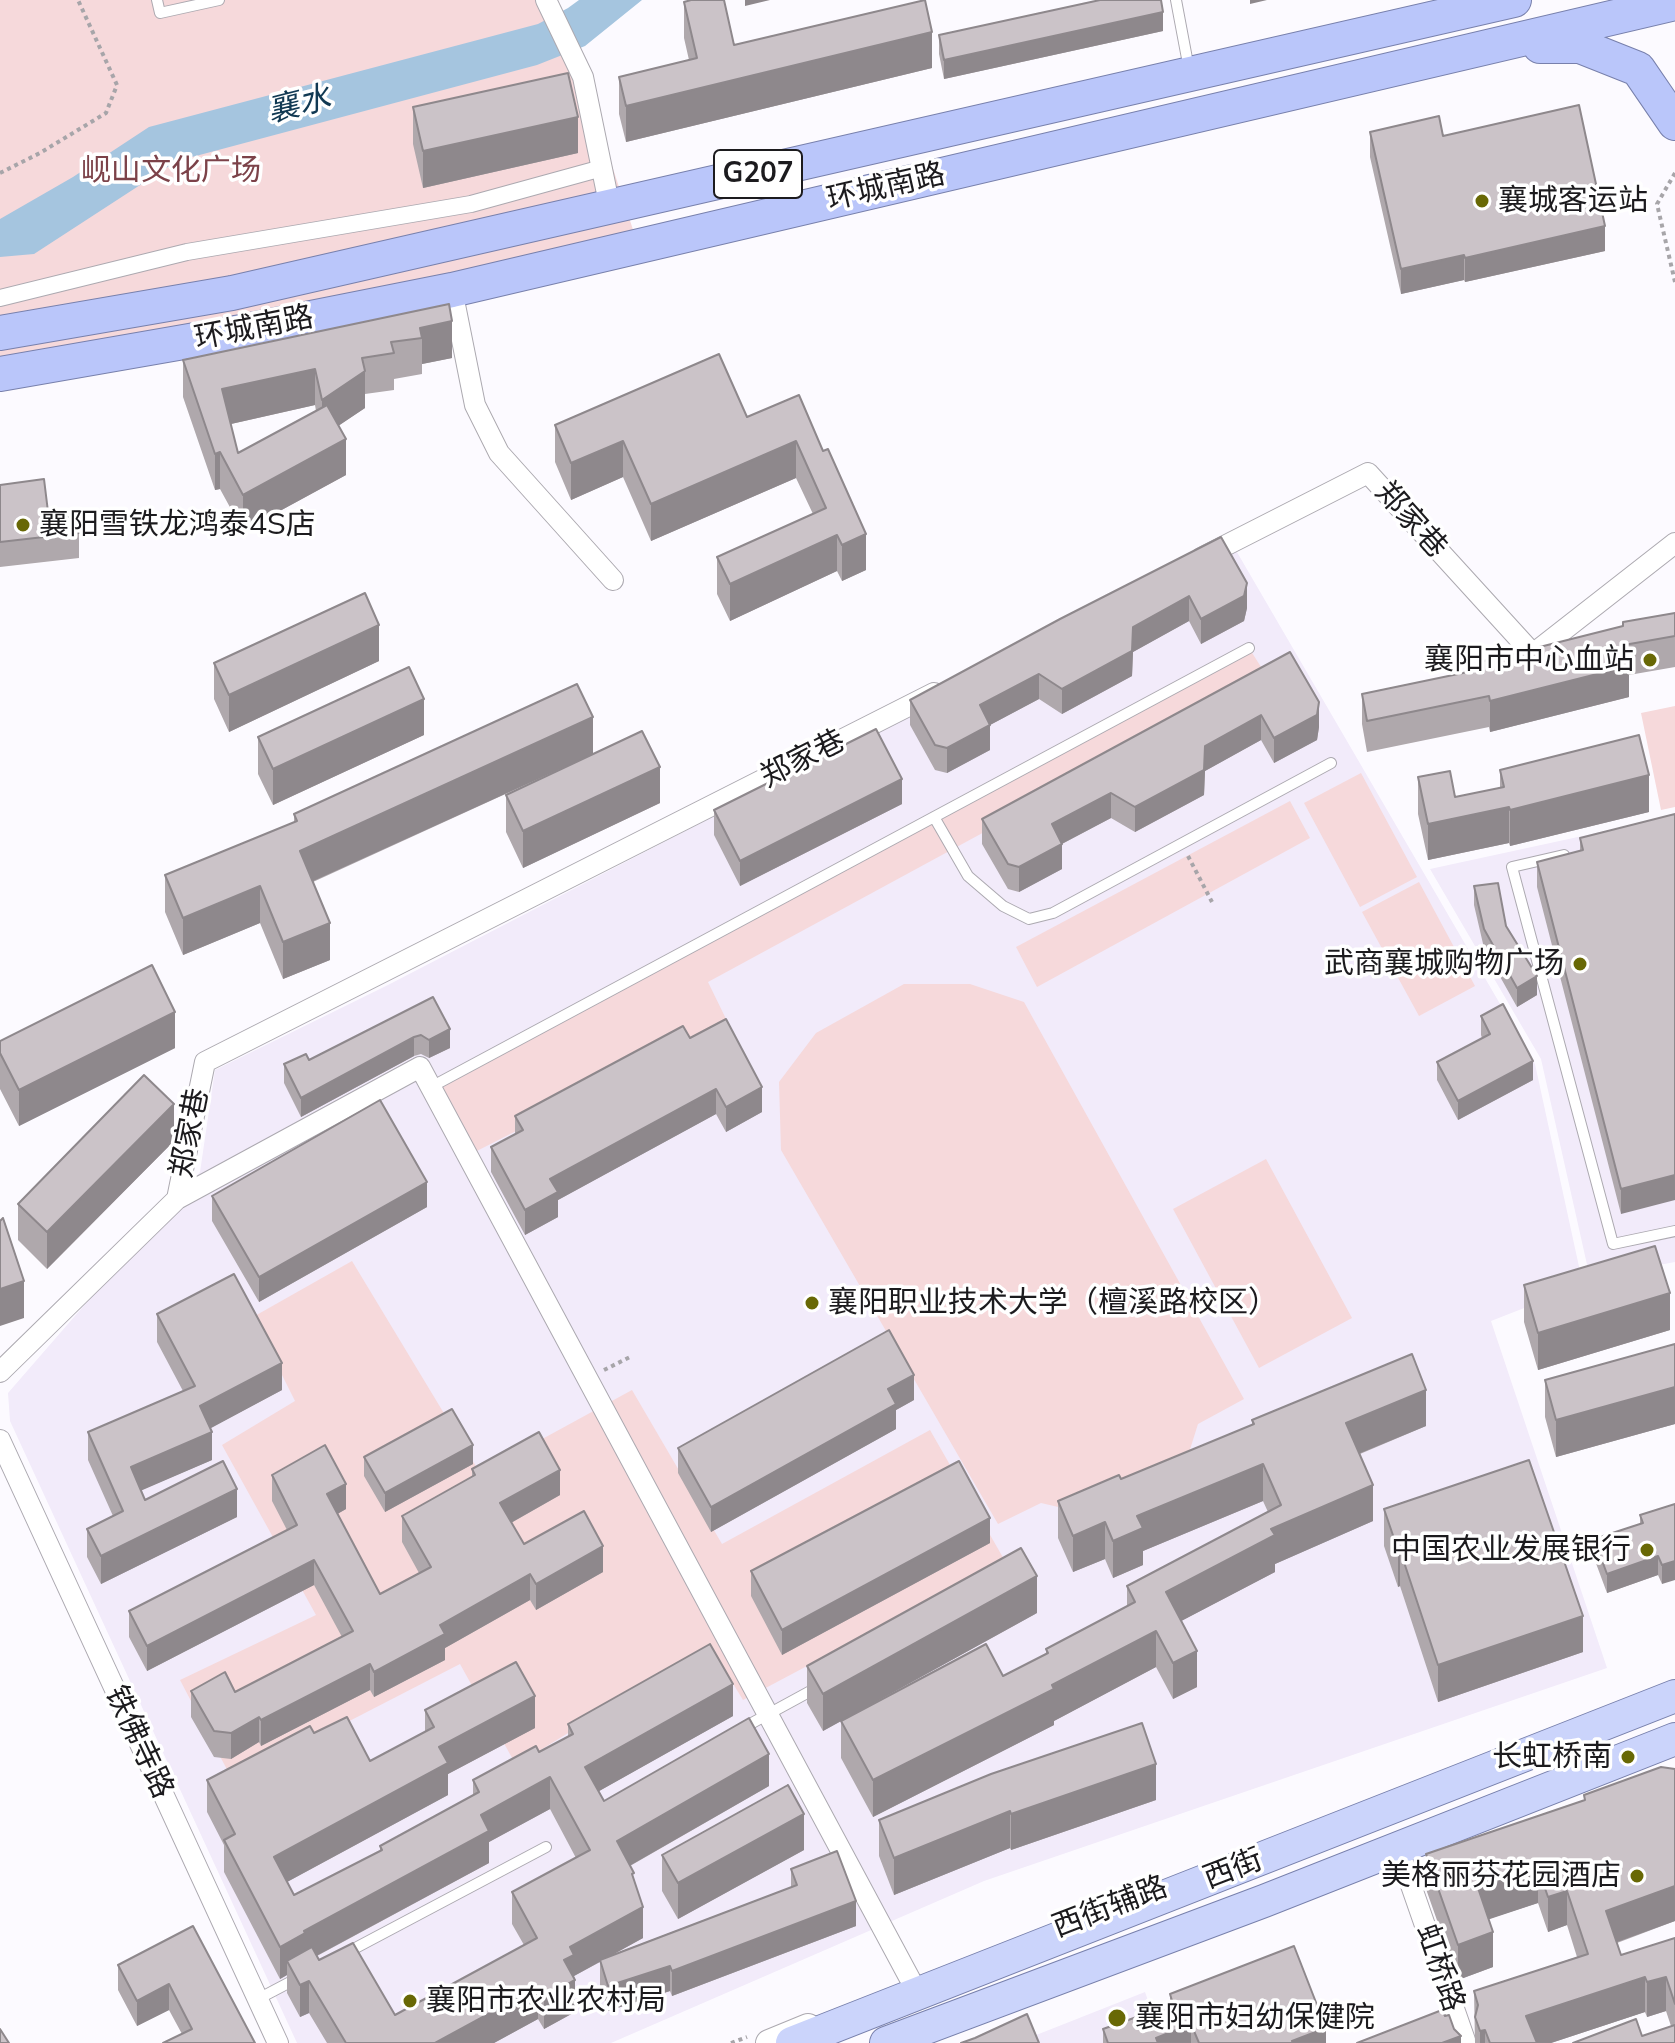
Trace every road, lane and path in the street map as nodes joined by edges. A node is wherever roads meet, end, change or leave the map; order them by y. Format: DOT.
graph roads {
  1 [pos="78,0"];
  2 [pos="157,0"];
  3 [pos="219,0"];
  4 [pos="546,0"];
  5 [pos="1176,0"];
  6 [pos="1514,0"];
  7 [pos="1673,6"];
  8 [pos="1488,46"];
  9 [pos="1190,75"];
  10 [pos="1675,123"];
  11 [pos="602,168"];
  12 [pos="0,173"];
  13 [pos="1675,173"];
  14 [pos="610,208"];
  15 [pos="1675,282"];
  16 [pos="452,290"];
  17 [pos="0,298"];
  18 [pos="0,333"];
  19 [pos="0,374"];
  20 [pos="1675,543"];
  21 [pos="1184,567"];
  22 [pos="613,580"];
  23 [pos="1249,648"];
  24 [pos="957,682"];
  25 [pos="1331,763"];
  26 [pos="934,817"];
  27 [pos="1181,844"];
  28 [pos="1571,853"];
  29 [pos="1212,902"];
  30 [pos="431,1087"];
  31 [pos="177,1199"];
  32 [pos="1675,1231"];
  33 [pos="630,1357"];
  34 [pos="0,1372"];
  35 [pos="587,1379"];
  36 [pos="0,1440"];
  37 [pos="823,1683"];
  38 [pos="1675,1686"];
  39 [pos="1675,1696"];
  40 [pos="767,1714"];
  41 [pos="727,1736"];
  42 [pos="1675,1739"];
  43 [pos="1675,1749"];
  44 [pos="546,1847"];
  45 [pos="1399,1853"];
  46 [pos="341,1955"];
  47 [pos="313,1970"];
  48 [pos="915,1988"];
  49 [pos="257,1999"];
  50 [pos="278,2043"];
  51 [pos="769,2043"];
  52 [pos="792,2043"];
  53 [pos="886,2043"];
  54 [pos="913,2043"];
  55 [pos="1466,2043"];
  1 -- 12 [label="path"];
  2 -- 3 [label="lane"];
  4 -- 11 [label="street"];
  5 -- 9 [label="lane"];
  6 -- 9 [label="highway, 环城南路 / G207"];
  7 -- 8 [label="highway, 环城南路"];
  8 -- 10 [label="highway"];
  8 -- 16 [label="highway, 环城南路"];
  9 -- 14 [label="highway, 环城南路 / G207"];
  11 -- 14 [label="street"];
  11 -- 17 [label="street"];
  13 -- 15 [label="path"];
  14 -- 18 [label="highway, 环城南路 / G207"];
  16 -- 19 [label="highway, 环城南路"];
  16 -- 22 [label="street"];
  20 -- 21 [label="street, 郑家巷"];
  23 -- 26 [label="lane"];
  24 -- 31 [label="street, 郑家巷"];
  25 -- 27 [label="lane"];
  26 -- 27 [label="lane"];
  26 -- 30 [label="lane"];
  27 -- 29 [label="path"];
  28 -- 32 [label="lane"];
  30 -- 31 [label="street"];
  30 -- 35 [label="street"];
  31 -- 34 [label="street, 郑家巷"];
  33 -- 35 [label="path"];
  35 -- 40 [label="street"];
  36 -- 49 [label="street, 铁佛寺路"];
  37 -- 40 [label="lane"];
  38 -- 48 [label="street, 西街辅路"];
  39 -- 48 [label="main road, 西街"];
  40 -- 41 [label="lane"];
  40 -- 48 [label="street"];
  42 -- 45 [label="main road, 西街"];
  43 -- 45 [label="street, 西街辅路"];
  44 -- 46 [label="lane"];
  45 -- 53 [label="main road, 西街"];
  45 -- 54 [label="street, 西街辅路"];
  45 -- 55 [label="street, 虹桥路"];
  47 -- 49 [label="lane"];
  48 -- 51 [label="street, 西街辅路"];
  48 -- 52 [label="main road, 西街"];
  49 -- 50 [label="street, 铁佛寺路"];
}
